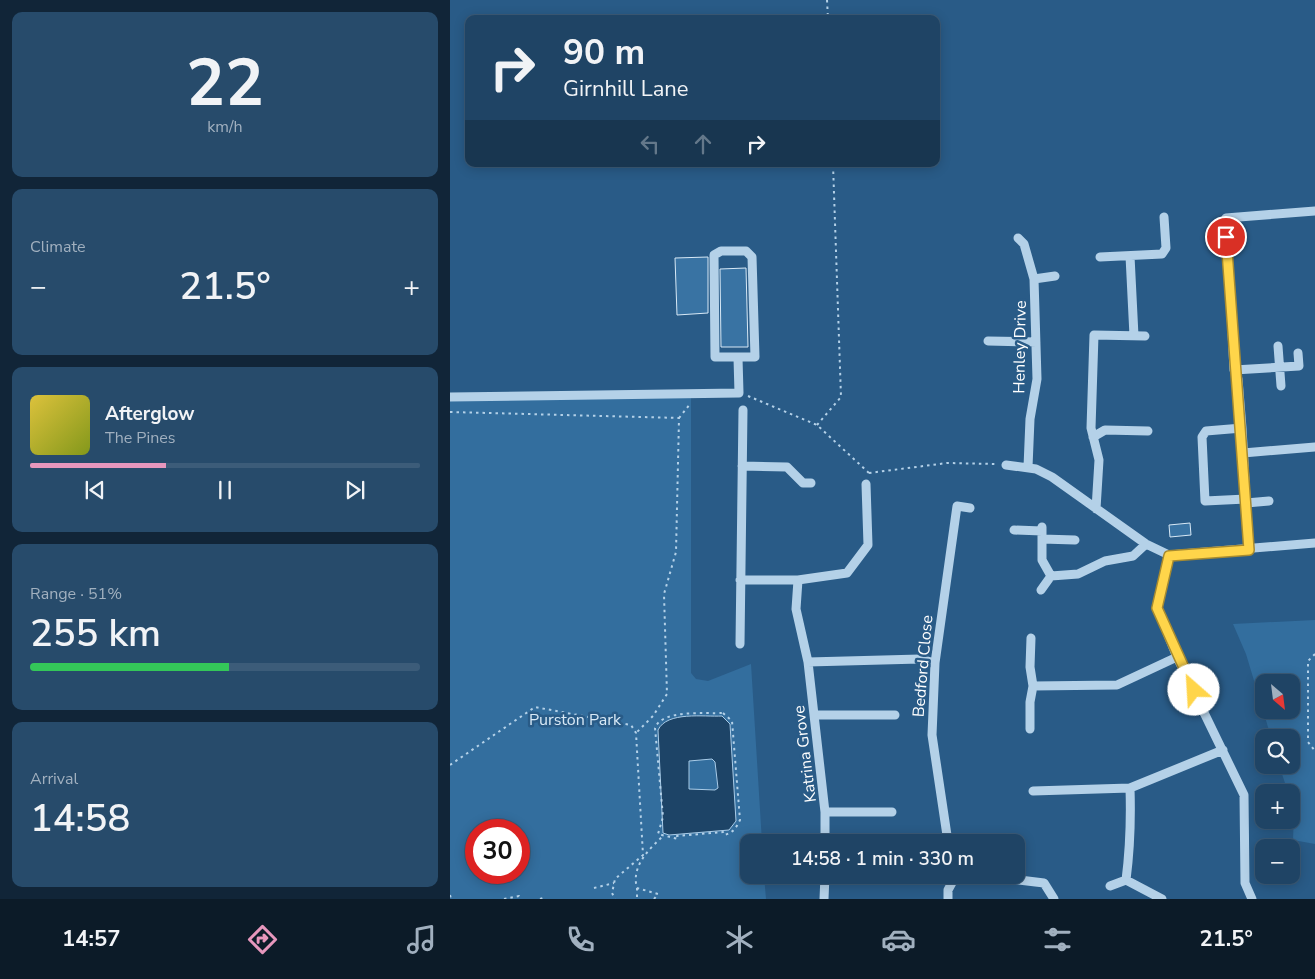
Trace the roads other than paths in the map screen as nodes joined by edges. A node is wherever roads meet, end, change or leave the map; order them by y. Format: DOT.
graph roads {
  1 [pos="1315,211"];
  2 [pos="1164,217"];
  3 [pos="1018,238"];
  4 [pos="1130,256"];
  5 [pos="1100,257"];
  6 [pos="1056,276"];
  7 [pos="1034,279"];
  8 [pos="1134,336"];
  9 [pos="1144,336"];
  10 [pos="988,341"];
  11 [pos="1036,342"];
  12 [pos="1278,346"];
  13 [pos="1298,353"];
  14 [pos="738,358"];
  15 [pos="1280,367"];
  16 [pos="1234,370"];
  17 [pos="1281,386"];
  18 [pos="450,398"];
  19 [pos="743,410"];
  20 [pos="1242,428"];
  21 [pos="1148,431"];
  22 [pos="1093,437"];
  23 [pos="1315,446"];
  24 [pos="1243,453"];
  25 [pos="1006,465"];
  26 [pos="742,466"];
  27 [pos="1028,467"];
  28 [pos="811,483"];
  29 [pos="866,484"];
  30 [pos="1246,501"];
  31 [pos="1269,501"];
  32 [pos="970,508"];
  33 [pos="1096,510"];
  34 [pos="1014,530"];
  35 [pos="1042,532"];
  36 [pos="1075,540"];
  37 [pos="1315,543"];
  38 [pos="1146,544"];
  39 [pos="1249,550"];
  40 [pos="1169,556"];
  41 [pos="1051,576"];
  42 [pos="740,580"];
  43 [pos="798,580"];
  44 [pos="1041,590"];
  45 [pos="1031,638"];
  46 [pos="740,644"];
  47 [pos="1177,657"];
  48 [pos="808,662"];
  49 [pos="935,663"];
  50 [pos="1033,686"];
  51 [pos="814,715"];
  52 [pos="895,715"];
  53 [pos="1030,729"];
  54 [pos="1223,750"];
  55 [pos="1130,788"];
  56 [pos="1034,791"];
  57 [pos="825,812"];
  58 [pos="892,812"];
  59 [pos="825,834"];
  60 [pos="947,834"];
  61 [pos="1126,880"];
  62 [pos="1025,881"];
  63 [pos="825,884"];
  64 [pos="951,884"];
  65 [pos="1110,886"];
  66 [pos="824,899"];
  67 [pos="948,899"];
  68 [pos="1054,899"];
  69 [pos="1162,899"];
  70 [pos="1252,899"];
  1 -- 16 [label="street"];
  2 -- 4 [label="street"];
  3 -- 7 [label="street"];
  4 -- 5 [label="street"];
  4 -- 8 [label="street"];
  6 -- 7 [label="street, Henley Drive"];
  7 -- 11 [label="street, Henley Drive"];
  8 -- 9 [label="street"];
  8 -- 22 [label="street"];
  10 -- 11 [label="street"];
  11 -- 27 [label="street, Henley Drive"];
  12 -- 15 [label="street"];
  13 -- 15 [label="street"];
  14 -- 14 [label="street"];
  14 -- 18 [label="street"];
  15 -- 16 [label="street"];
  15 -- 17 [label="street"];
  16 -- 20 [label="street"];
  19 -- 26 [label="street"];
  20 -- 24 [label="street"];
  20 -- 30 [label="street"];
  21 -- 22 [label="street"];
  22 -- 33 [label="street"];
  23 -- 24 [label="street"];
  24 -- 30 [label="street"];
  25 -- 27 [label="street"];
  26 -- 28 [label="street"];
  26 -- 42 [label="street"];
  27 -- 33 [label="street"];
  29 -- 43 [label="street"];
  30 -- 31 [label="street"];
  30 -- 39 [label="street"];
  32 -- 49 [label="street, Bedford Close"];
  33 -- 38 [label="street"];
  34 -- 35 [label="street"];
  35 -- 36 [label="street"];
  35 -- 41 [label="street"];
  37 -- 39 [label="street"];
  38 -- 40 [label="street"];
  38 -- 41 [label="street"];
  39 -- 40 [label="street"];
  40 -- 47 [label="street"];
  41 -- 44 [label="street"];
  42 -- 43 [label="street"];
  42 -- 46 [label="street"];
  43 -- 48 [label="street, Katrina Grove"];
  45 -- 50 [label="street"];
  47 -- 50 [label="street"];
  47 -- 54 [label="street"];
  48 -- 49 [label="street"];
  48 -- 51 [label="street, Katrina Grove"];
  49 -- 60 [label="street, Bedford Close"];
  50 -- 53 [label="street"];
  51 -- 52 [label="street"];
  51 -- 57 [label="street, Katrina Grove"];
  54 -- 55 [label="street"];
  54 -- 70 [label="street"];
  55 -- 56 [label="street"];
  55 -- 61 [label="street"];
  57 -- 58 [label="street"];
  57 -- 59 [label="street, Katrina Grove"];
  61 -- 65 [label="street"];
  61 -- 69 [label="street"];
  62 -- 68 [label="street"];
  63 -- 66 [label="street"];
  64 -- 67 [label="street"];
}
